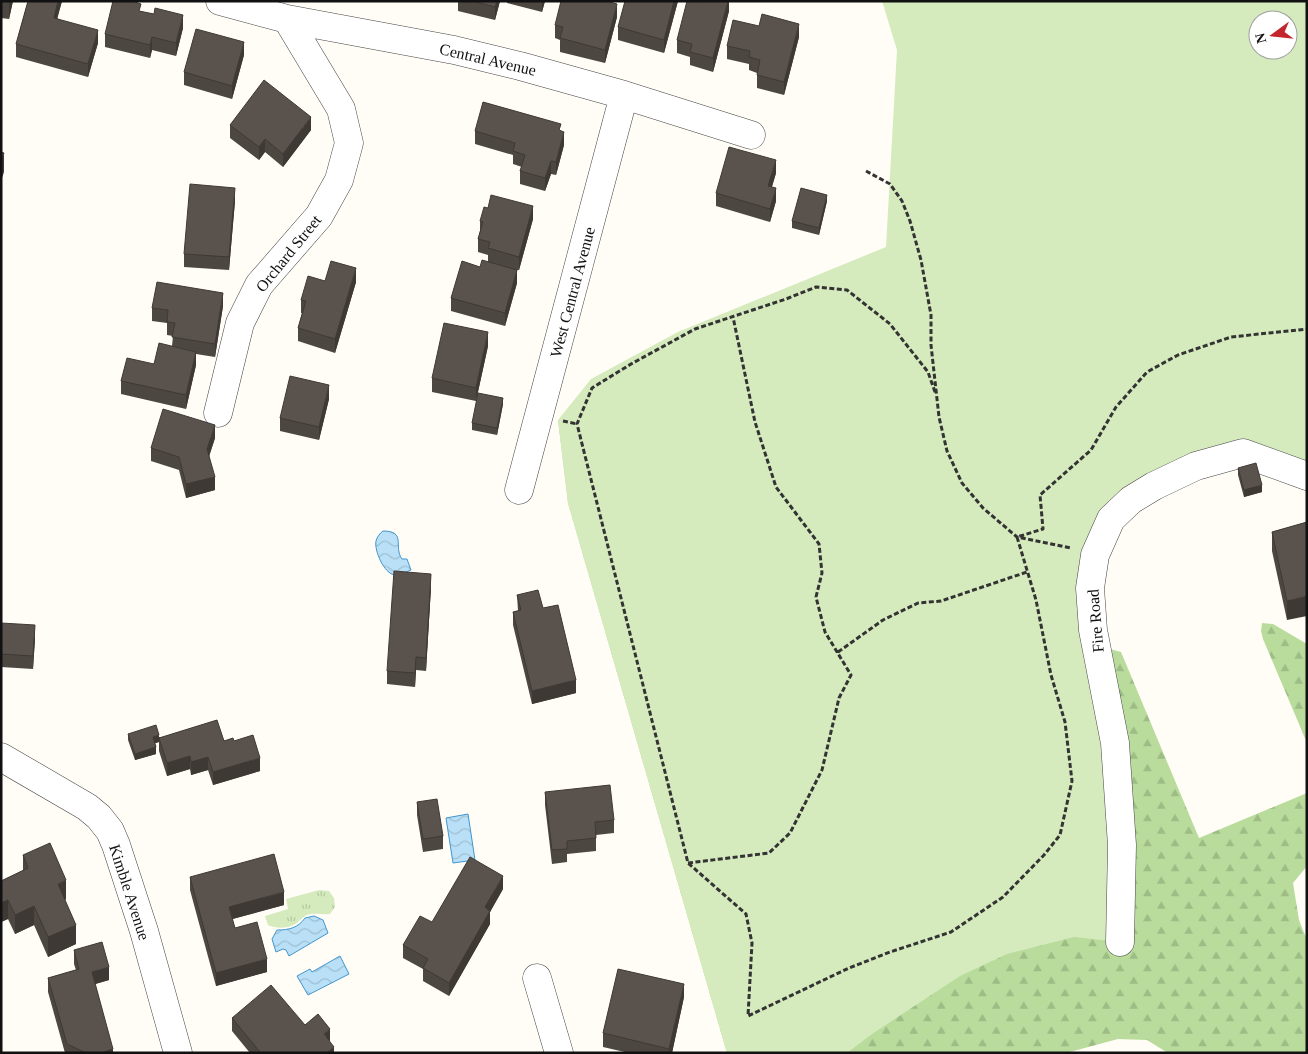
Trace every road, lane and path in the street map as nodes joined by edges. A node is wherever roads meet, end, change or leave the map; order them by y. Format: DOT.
graph roads {
  1 [pos="220,1"];
  2 [pos="287,19"];
  3 [pos="624,95"];
  4 [pos="751,135"];
  5 [pos="866,171"];
  6 [pos="733,317"];
  7 [pos="1307,330"];
  8 [pos="935,392"];
  9 [pos="218,413"];
  10 [pos="1307,476"];
  11 [pos="519,490"];
  12 [pos="1017,537"];
  13 [pos="1095,555"];
  14 [pos="1027,572"];
  15 [pos="838,652"];
  16 [pos="1,757"];
  17 [pos="688,863"];
  18 [pos="1120,942"];
  19 [pos="537,978"];
  20 [pos="178,1053"];
  21 [pos="559,1053"];
  1 -- 2 [label="street, Central Avenue"];
  2 -- 3 [label="street, Central Avenue"];
  2 -- 9 [label="street, Orchard Street"];
  3 -- 4 [label="street, Central Avenue"];
  3 -- 11 [label="street, West Central Avenue"];
  5 -- 8 [label="path"];
  6 -- 8 [label="path"];
  6 -- 15 [label="path"];
  6 -- 17 [label="path"];
  7 -- 12 [label="path"];
  8 -- 12 [label="path"];
  10 -- 13 [label="street, Fire Road"];
  12 -- 13 [label="path"];
  12 -- 14 [label="path"];
  13 -- 18 [label="street, Fire Road"];
  14 -- 15 [label="path"];
  14 -- 17 [label="path"];
  15 -- 17 [label="path"];
  16 -- 20 [label="street, Kimble Avenue"];
  19 -- 21 [label="street"];
}
